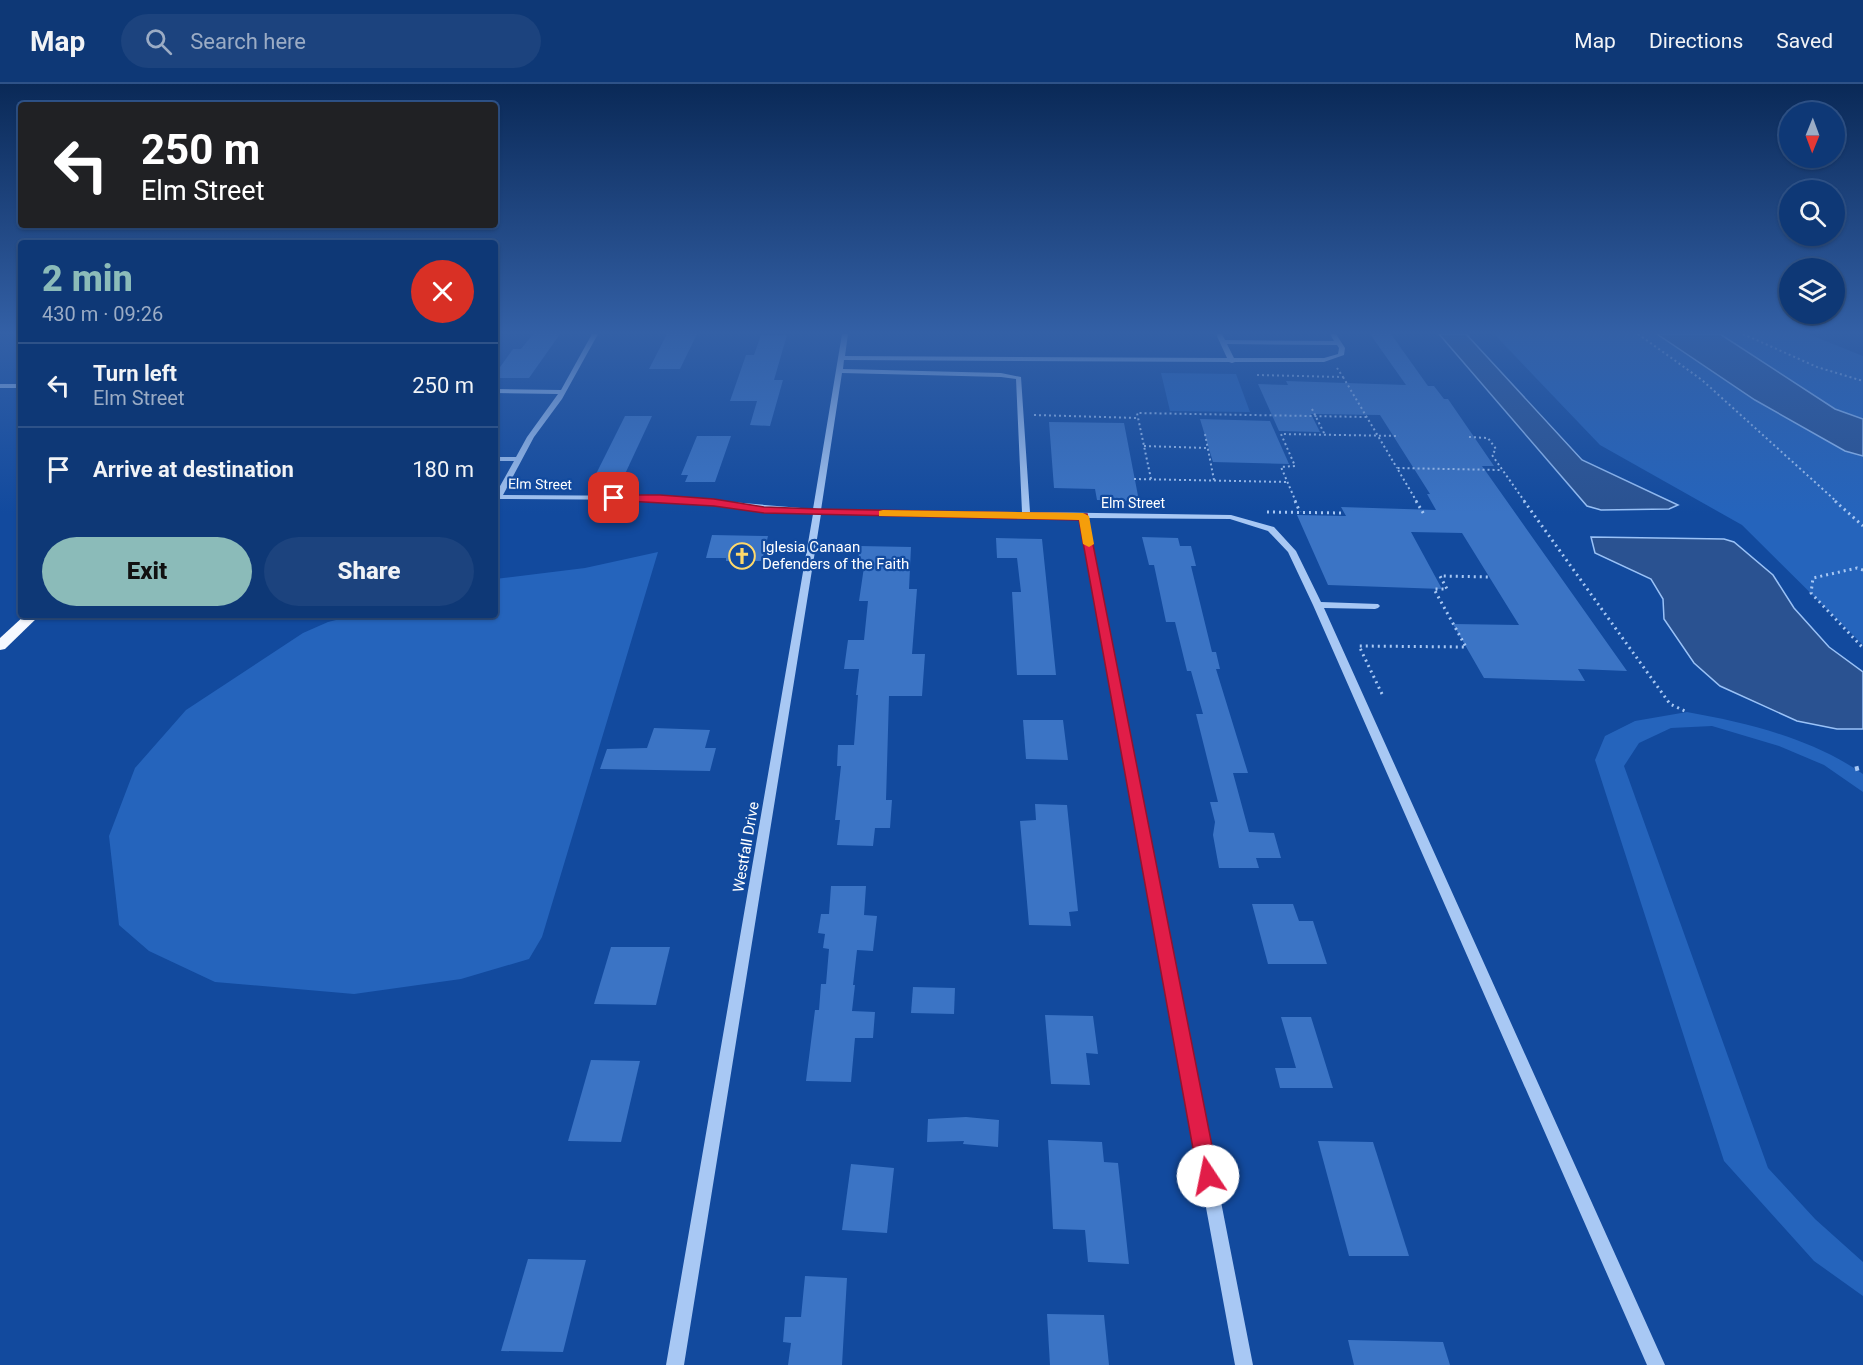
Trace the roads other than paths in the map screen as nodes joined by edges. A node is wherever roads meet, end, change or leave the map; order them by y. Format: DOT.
graph roads {
  1 [pos="562,394"];
  2 [pos="836,394"];
  3 [pos="1020,394"];
  4 [pos="498,459"];
  5 [pos="519,459"];
  6 [pos="498,494"];
  7 [pos="498,497"];
  8 [pos="818,513"];
  9 [pos="1026,516"];
  10 [pos="1083,516"];
  11 [pos="1318,605"];
  12 [pos="1375,606"];
  13 [pos="30,618"];
  14 [pos="0,646"];
  15 [pos="675,1365"];
  16 [pos="1244,1365"];
  17 [pos="1656,1365"];
  1 -- 5 [label="street"];
  2 -- 8 [label="street, Westfall Drive"];
  3 -- 9 [label="street"];
  4 -- 5 [label="street"];
  5 -- 6 [label="street"];
  7 -- 8 [label="street, Elm Street"];
  8 -- 9 [label="street, Elm Street"];
  8 -- 15 [label="street, Westfall Drive"];
  9 -- 10 [label="street, Elm Street"];
  10 -- 11 [label="street, Elm Street"];
  10 -- 16 [label="street"];
  11 -- 12 [label="street"];
  11 -- 17 [label="street, Elm Street"];
  13 -- 14 [label="main road"];
}
